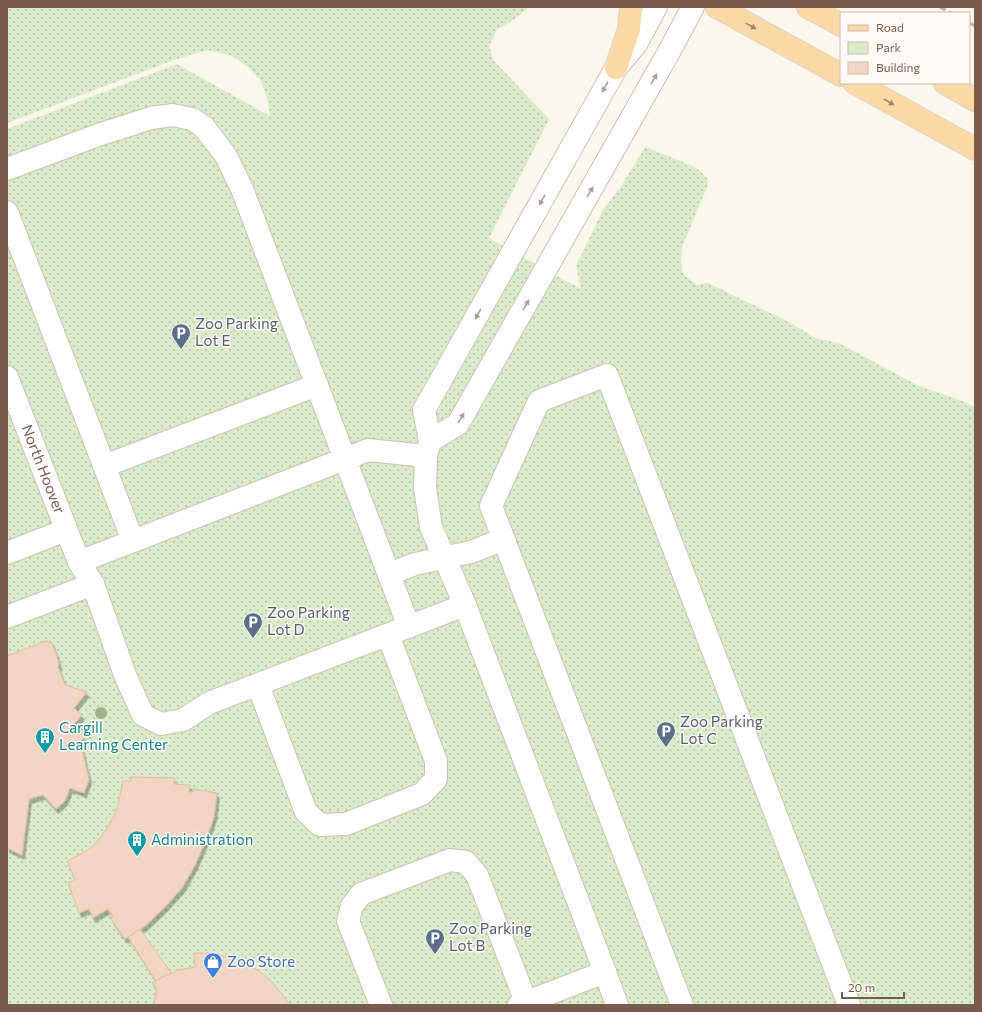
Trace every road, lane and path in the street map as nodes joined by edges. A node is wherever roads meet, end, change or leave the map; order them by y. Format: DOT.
graph roads {
  1 [pos="631,7"];
  2 [pos="656,7"];
  3 [pos="693,7"];
  4 [pos="717,7"];
  5 [pos="808,7"];
  6 [pos="840,24"];
  7 [pos="616,68"];
  8 [pos="840,74"];
  9 [pos="857,84"];
  10 [pos="946,84"];
  11 [pos="975,100"];
  12 [pos="975,149"];
  13 [pos="7,169"];
  14 [pos="7,212"];
  15 [pos="7,377"];
  16 [pos="317,385"];
  17 [pos="428,448"];
  18 [pos="345,459"];
  19 [pos="104,466"];
  20 [pos="66,530"];
  21 [pos="504,539"];
  22 [pos="133,541"];
  23 [pos="7,553"];
  24 [pos="444,558"];
  25 [pos="78,562"];
  26 [pos="389,574"];
  27 [pos="93,584"];
  28 [pos="465,605"];
  29 [pos="7,617"];
  30 [pos="409,627"];
  31 [pos="388,635"];
  32 [pos="258,684"];
  33 [pos="605,972"];
  34 [pos="550,1000"];
  35 [pos="523,1004"];
  36 [pos="381,1005"];
  37 [pos="617,1005"];
  38 [pos="682,1005"];
  39 [pos="849,1005"];
  1 -- 7 [label="main road"];
  2 -- 7 [label="street"];
  17 -- 3 [label="street, one-way"];
  4 -- 8 [label="main road, one-way"];
  5 -- 6 [label="main road"];
  7 -- 17 [label="street, one-way"];
  9 -- 12 [label="main road, one-way"];
  10 -- 11 [label="main road"];
  13 -- 16 [label="street"];
  14 -- 19 [label="street"];
  15 -- 20 [label="street, North Hoover"];
  16 -- 18 [label="street"];
  16 -- 19 [label="street"];
  17 -- 18 [label="street"];
  17 -- 24 [label="street"];
  18 -- 22 [label="street"];
  18 -- 26 [label="street"];
  19 -- 22 [label="street"];
  20 -- 23 [label="street"];
  20 -- 25 [label="street, North Hoover"];
  21 -- 24 [label="street"];
  21 -- 38 [label="street"];
  21 -- 39 [label="street"];
  22 -- 25 [label="street"];
  24 -- 26 [label="street"];
  24 -- 28 [label="street"];
  25 -- 27 [label="street, North Hoover"];
  26 -- 30 [label="street"];
  27 -- 29 [label="street"];
  27 -- 32 [label="street, North Hoover"];
  28 -- 30 [label="street, North Hoover"];
  28 -- 33 [label="street"];
  30 -- 31 [label="street, North Hoover"];
  31 -- 32 [label="street, North Hoover"];
  31 -- 32 [label="street"];
  33 -- 34 [label="street"];
  33 -- 37 [label="street"];
  34 -- 35 [label="street"];
  35 -- 36 [label="street"];
}
